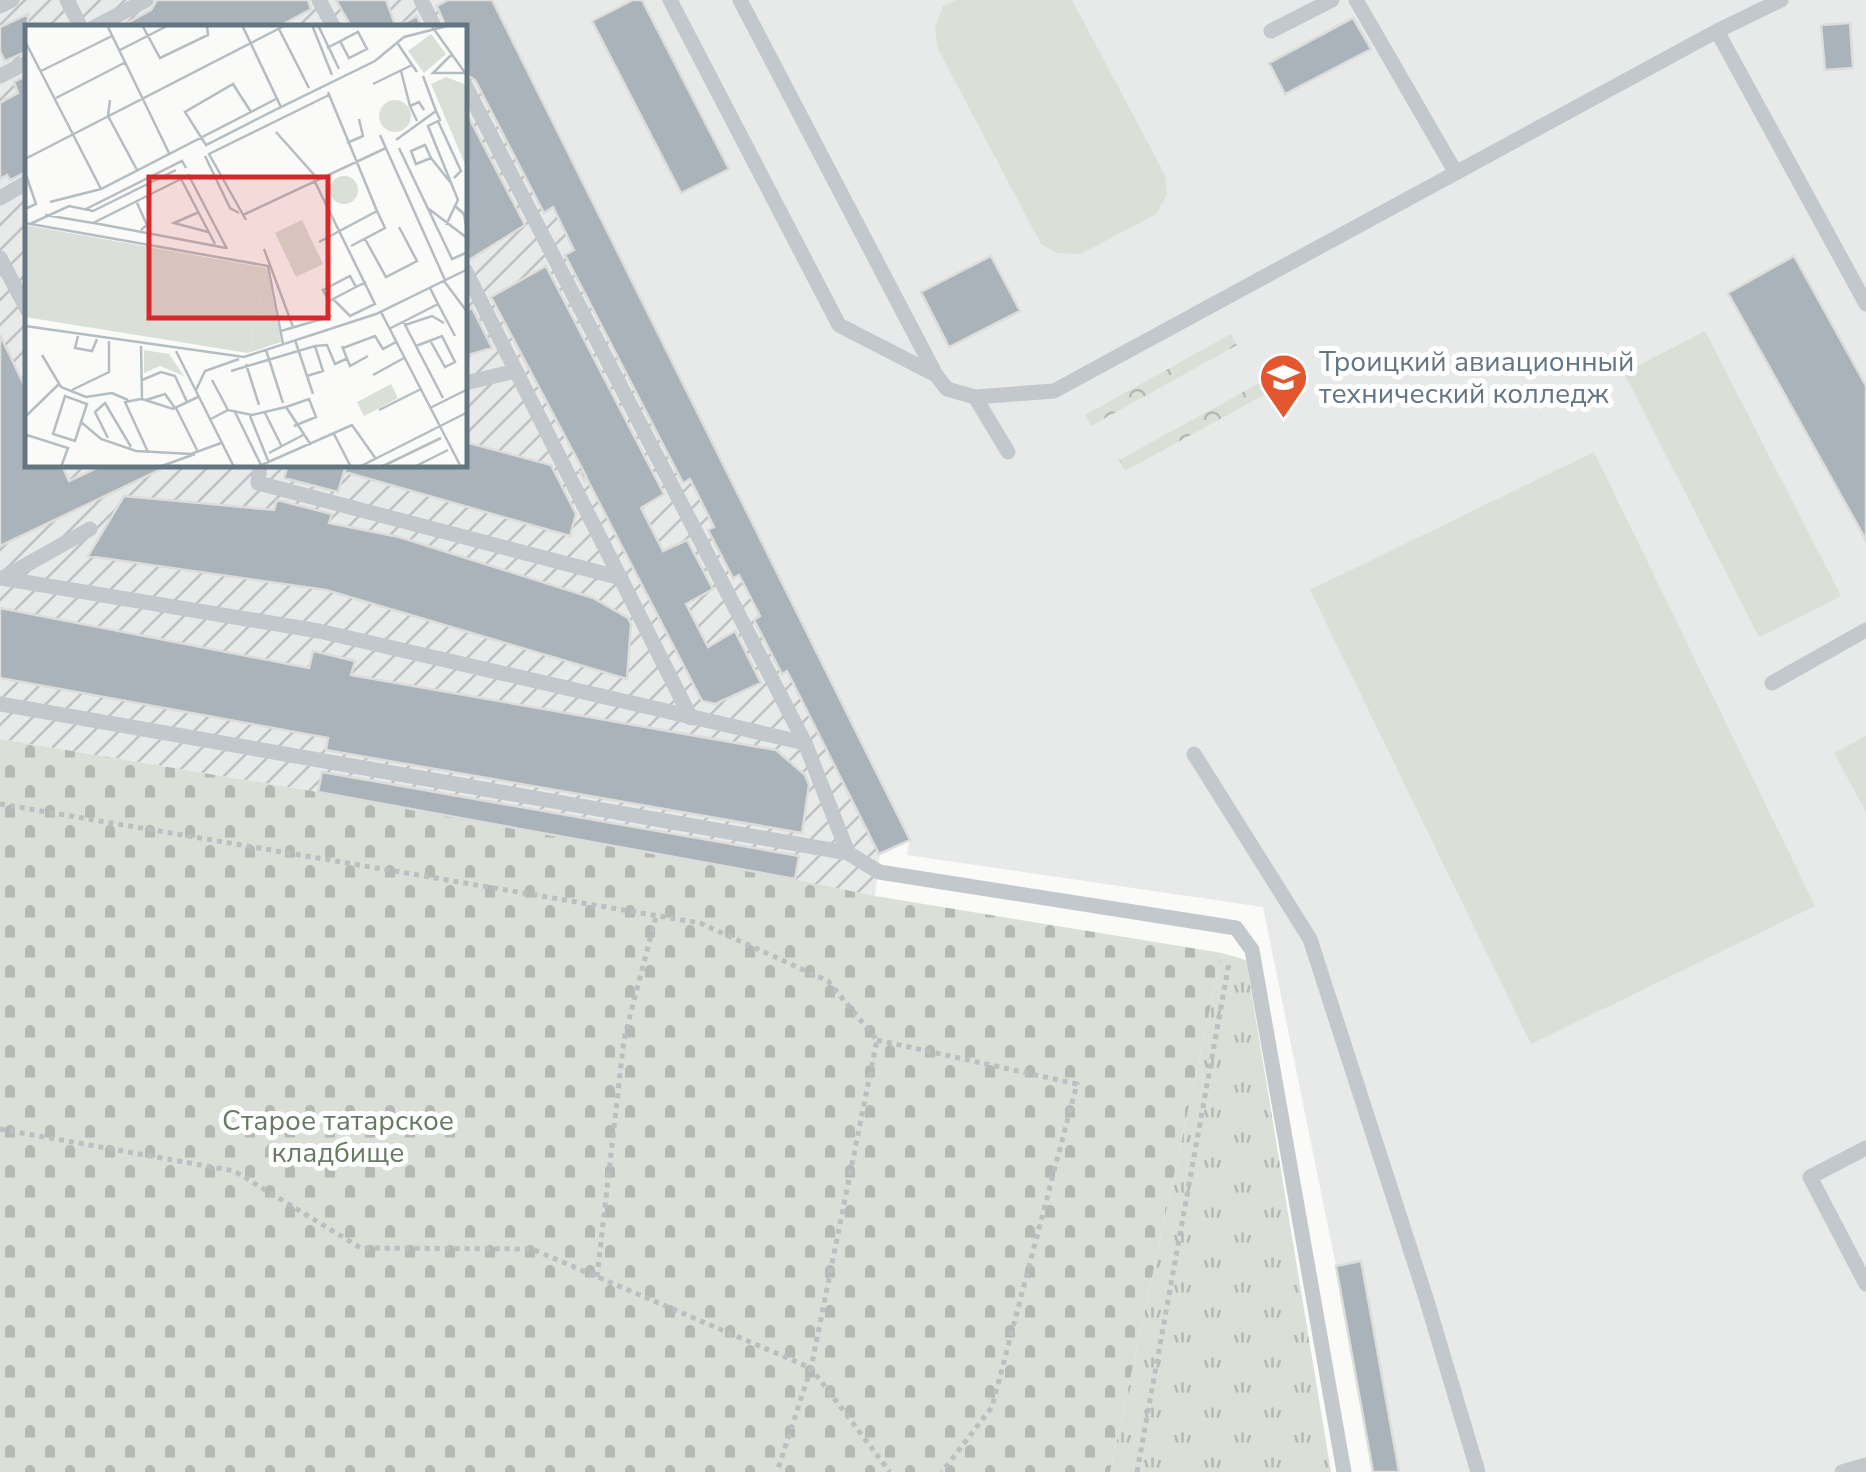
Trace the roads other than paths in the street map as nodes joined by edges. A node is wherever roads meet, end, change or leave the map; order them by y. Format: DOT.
graph roads {
  1 [pos="12,0"];
  2 [pos="67,0"];
  3 [pos="146,0"];
  4 [pos="319,0"];
  5 [pos="421,0"];
  6 [pos="670,0"];
  7 [pos="740,0"];
  8 [pos="1332,0"];
  9 [pos="1356,0"];
  10 [pos="1738,0"];
  11 [pos="1781,0"];
  12 [pos="0,6"];
  13 [pos="1747,16"];
  14 [pos="80,25"];
  15 [pos="99,25"];
  16 [pos="327,25"];
  17 [pos="434,25"];
  18 [pos="1272,32"];
  19 [pos="1717,32"];
  20 [pos="25,64"];
  21 [pos="0,76"];
  22 [pos="468,91"];
  23 [pos="1456,173"];
  24 [pos="25,184"];
  25 [pos="0,198"];
  26 [pos="0,258"];
  27 [pos="468,276"];
  28 [pos="25,304"];
  29 [pos="1866,304"];
  30 [pos="516,371"];
  31 [pos="936,375"];
  32 [pos="468,382"];
  33 [pos="975,397"];
  34 [pos="1008,452"];
  35 [pos="260,468"];
  36 [pos="90,529"];
  37 [pos="1,578"];
  38 [pos="621,578"];
  39 [pos="1866,630"];
  40 [pos="1772,683"];
  41 [pos="0,704"];
  42 [pos="690,718"];
  43 [pos="805,743"];
  44 [pos="1194,754"];
  45 [pos="848,852"];
  46 [pos="1866,1148"];
  47 [pos="1866,1284"];
  48 [pos="1866,1465"];
  49 [pos="1344,1472"];
  50 [pos="1478,1472"];
  51 [pos="1842,1472"];
  1 -- 12 [label="lane"];
  2 -- 14 [label="lane"];
  3 -- 15 [label="lane"];
  4 -- 16 [label="lane"];
  5 -- 17 [label="lane"];
  6 -- 31 [label="lane"];
  7 -- 31 [label="lane"];
  8 -- 18 [label="lane"];
  9 -- 23 [label="lane"];
  10 -- 13 [label="lane"];
  11 -- 13 [label="lane"];
  13 -- 19 [label="lane"];
  19 -- 23 [label="lane"];
  19 -- 29 [label="lane"];
  20 -- 21 [label="lane"];
  22 -- 43 [label="lane"];
  23 -- 33 [label="lane"];
  24 -- 25 [label="lane"];
  26 -- 28 [label="lane"];
  27 -- 30 [label="lane"];
  30 -- 32 [label="lane"];
  30 -- 38 [label="lane"];
  31 -- 33 [label="lane"];
  33 -- 34 [label="lane"];
  35 -- 38 [label="lane"];
  36 -- 37 [label="lane"];
  37 -- 42 [label="lane"];
  38 -- 42 [label="lane"];
  39 -- 40 [label="lane"];
  41 -- 45 [label="lane"];
  42 -- 43 [label="lane"];
  43 -- 45 [label="lane"];
  44 -- 50 [label="lane"];
  45 -- 49 [label="lane"];
  46 -- 47 [label="lane"];
  48 -- 51 [label="lane"];
}
